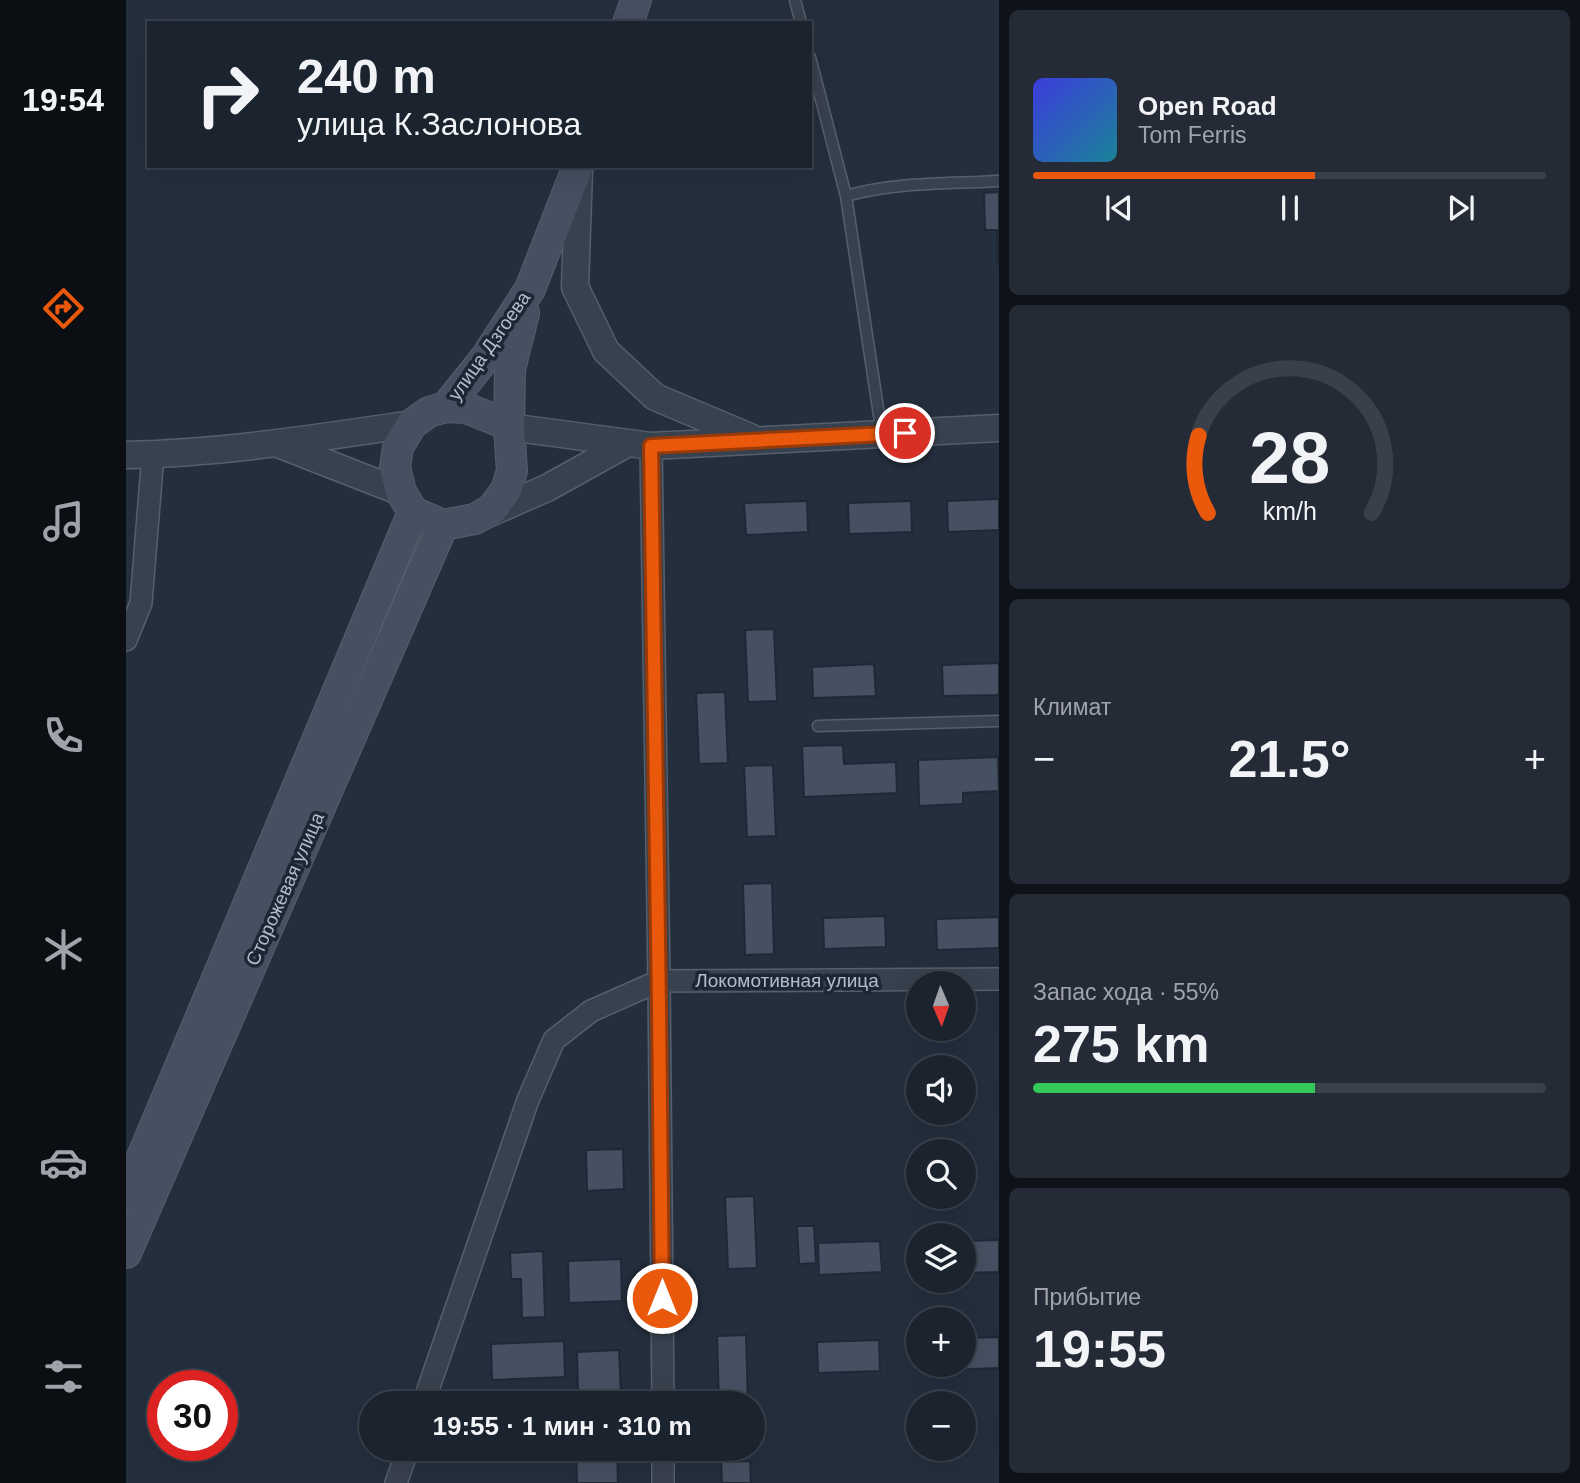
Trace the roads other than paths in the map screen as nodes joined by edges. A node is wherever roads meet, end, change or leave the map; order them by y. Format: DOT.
graph roads {
  1 [pos="636,0"];
  2 [pos="794,0"];
  3 [pos="629,21"];
  4 [pos="800,21"];
  5 [pos="812,65"];
  6 [pos="578,168"];
  7 [pos="579,168"];
  8 [pos="999,181"];
  9 [pos="846,196"];
  10 [pos="530,289"];
  11 [pos="446,407"];
  12 [pos="412,424"];
  13 [pos="509,428"];
  14 [pos="999,428"];
  15 [pos="882,435"];
  16 [pos="761,441"];
  17 [pos="276,444"];
  18 [pos="640,444"];
  19 [pos="153,454"];
  20 [pos="126,455"];
  21 [pos="407,502"];
  22 [pos="475,519"];
  23 [pos="443,525"];
  24 [pos="126,640"];
  25 [pos="999,721"];
  26 [pos="818,726"];
  27 [pos="999,979"];
  28 [pos="659,981"];
  29 [pos="126,1195"];
  30 [pos="126,1253"];
  31 [pos="428,1391"];
  32 [pos="663,1391"];
  33 [pos="404,1461"];
  34 [pos="663,1461"];
  35 [pos="396,1483"];
  36 [pos="663,1483"];
  1 -- 3 [label="main road"];
  2 -- 4 [label="lane"];
  5 -- 9 [label="lane"];
  6 -- 10 [label="main road, улица Дзгоева"];
  7 -- 16 [label="street"];
  8 -- 9 [label="lane"];
  9 -- 15 [label="lane"];
  10 -- 11 [label="main road, улица Дзгоева"];
  10 -- 13 [label="main road"];
  11 -- 12 [label="main road"];
  11 -- 13 [label="main road"];
  12 -- 17 [label="street"];
  12 -- 21 [label="main road"];
  13 -- 18 [label="street"];
  13 -- 22 [label="main road"];
  14 -- 15 [label="street"];
  15 -- 16 [label="street"];
  16 -- 18 [label="street"];
  17 -- 19 [label="street"];
  17 -- 21 [label="street"];
  18 -- 22 [label="street"];
  18 -- 28 [label="street"];
  19 -- 20 [label="street"];
  19 -- 24 [label="street"];
  21 -- 23 [label="main road"];
  21 -- 29 [label="main road, Сторожевая улица"];
  22 -- 23 [label="main road"];
  23 -- 30 [label="main road, Сторожевая улица"];
  25 -- 26 [label="lane"];
  27 -- 28 [label="street, Локомотивная улица"];
  28 -- 31 [label="street"];
  28 -- 32 [label="street"];
  33 -- 35 [label="street"];
  34 -- 36 [label="street"];
}
